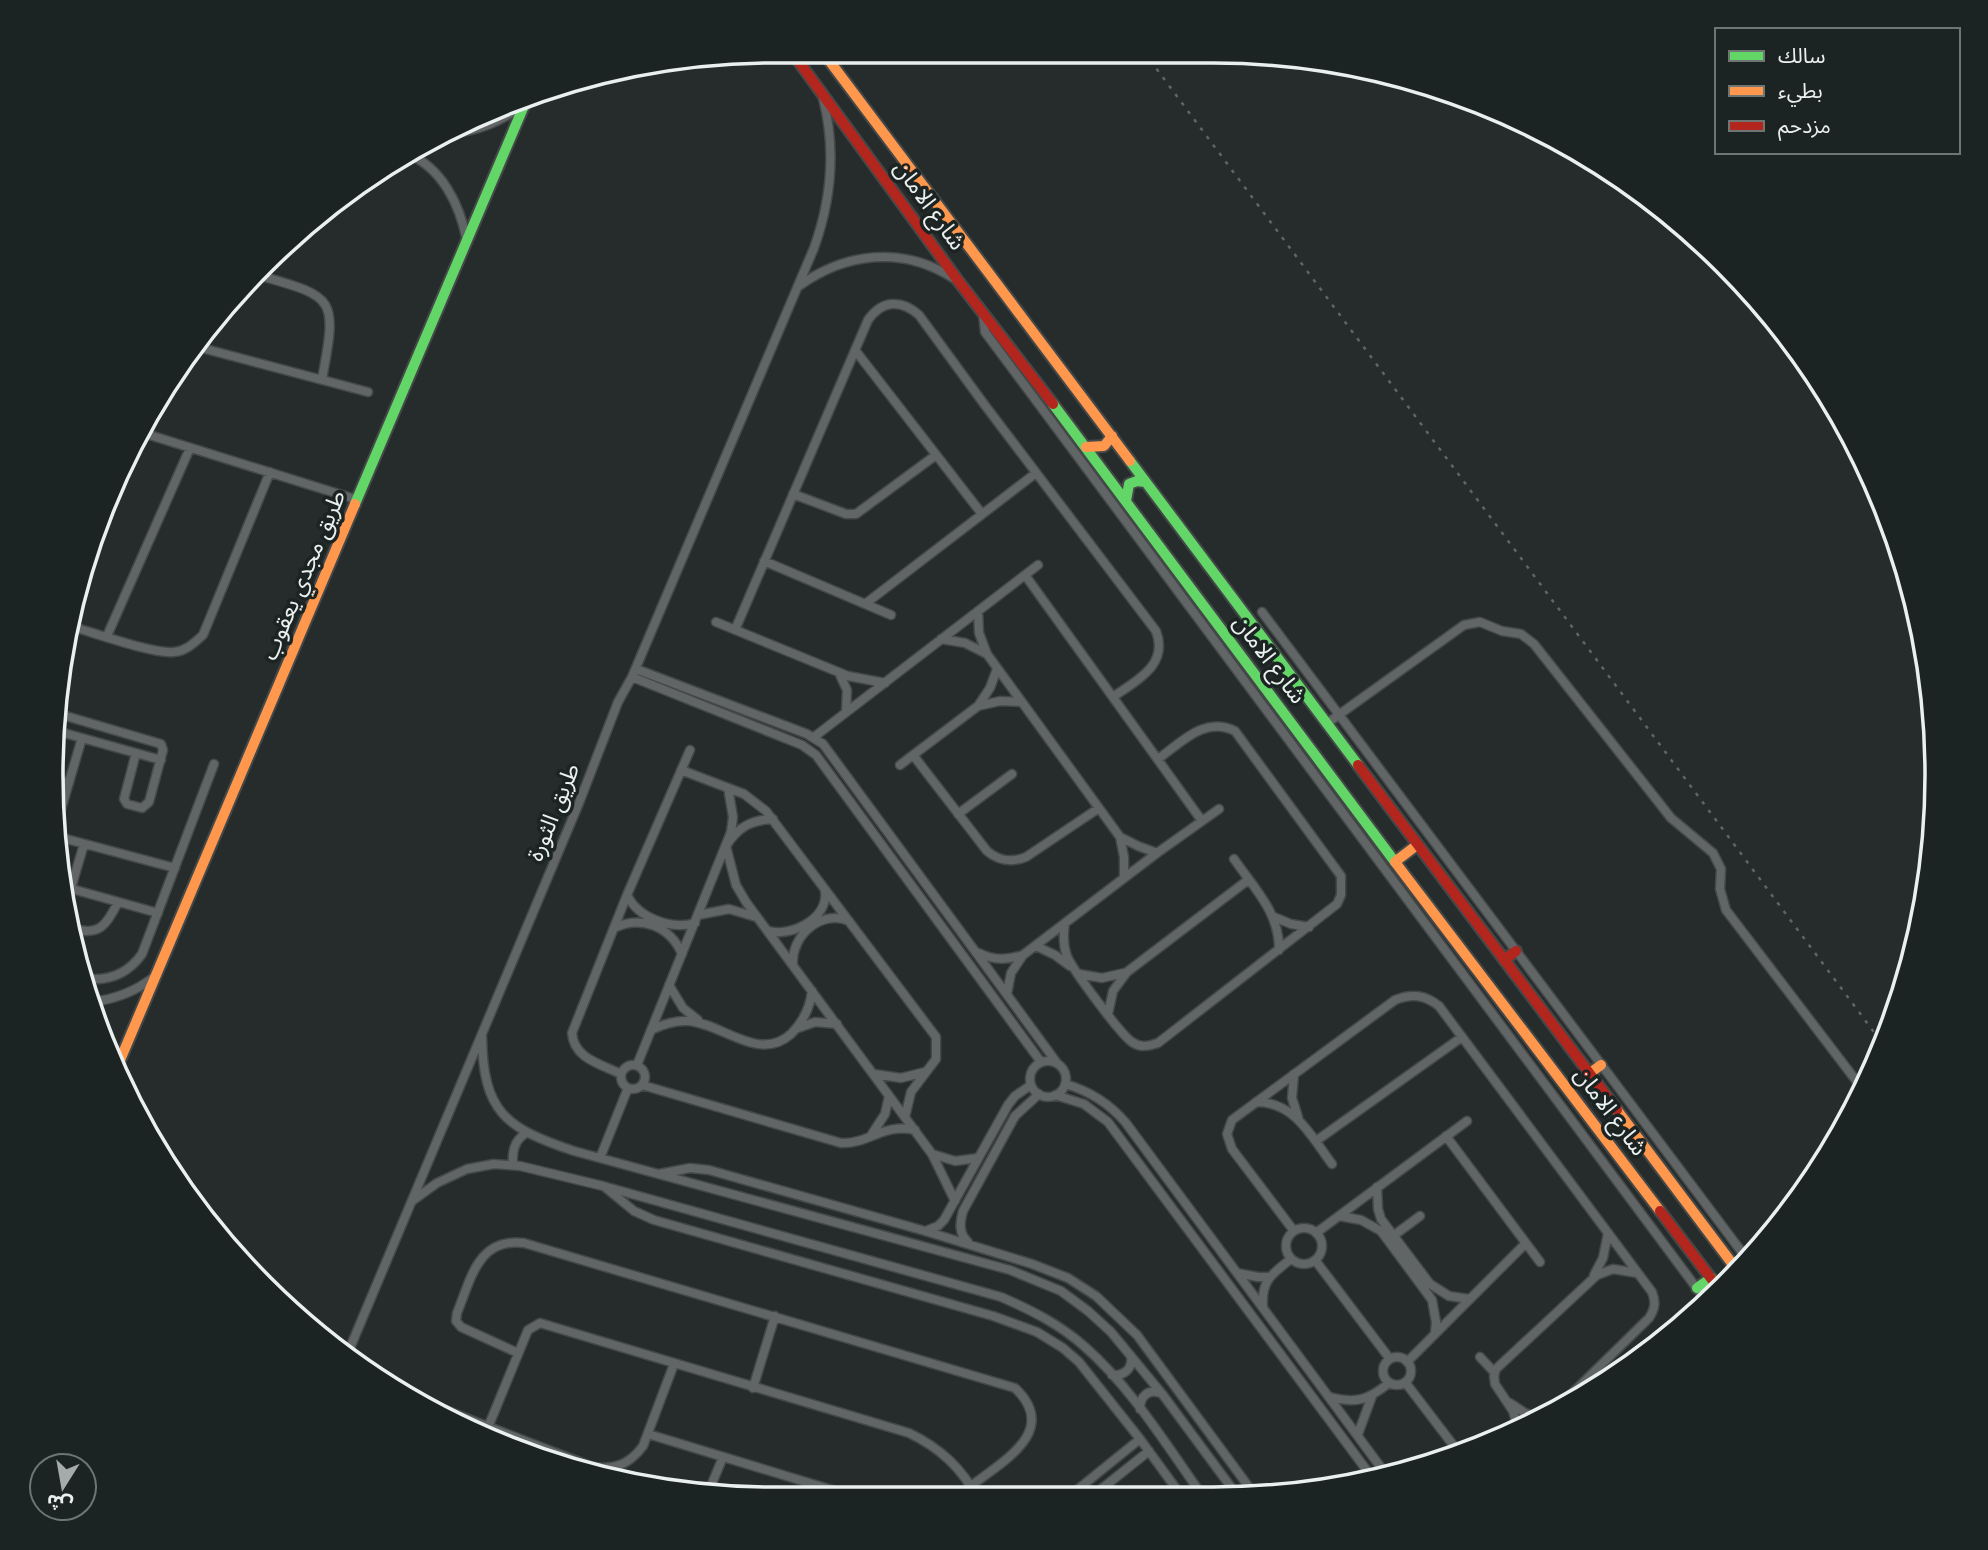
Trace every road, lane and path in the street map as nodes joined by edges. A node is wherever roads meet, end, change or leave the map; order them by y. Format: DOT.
graph roads {
  1 [pos="801,63"];
  2 [pos="831,63"];
  3 [pos="822,91"];
  4 [pos="522,110"];
  5 [pos="511,114"];
  6 [pos="478,128"];
  7 [pos="418,159"];
  8 [pos="467,241"];
  9 [pos="267,278"];
  10 [pos="959,282"];
  11 [pos="799,286"];
  12 [pos="983,311"];
  13 [pos="205,349"];
  14 [pos="855,351"];
  15 [pos="322,379"];
  16 [pos="368,392"];
  17 [pos="149,435"];
  18 [pos="1111,436"];
  19 [pos="1086,447"];
  20 [pos="190,448"];
  21 [pos="936,455"];
  22 [pos="270,472"];
  23 [pos="1036,473"];
  24 [pos="1145,482"];
  25 [pos="793,494"];
  26 [pos="358,500"];
  27 [pos="1126,501"];
  28 [pos="982,514"];
  29 [pos="764,561"];
  30 [pos="1038,565"];
  31 [pos="1026,575"];
  32 [pos="865,604"];
  33 [pos="978,611"];
  34 [pos="1262,612"];
  35 [pos="891,615"];
  36 [pos="716,622"];
  37 [pos="79,628"];
  38 [pos="736,630"];
  39 [pos="107,636"];
  40 [pos="941,639"];
  41 [pos="987,654"];
  42 [pos="997,669"];
  43 [pos="837,670"];
  44 [pos="634,673"];
  45 [pos="1248,675"];
  46 [pos="885,682"];
  47 [pos="1113,696"];
  48 [pos="1021,702"];
  49 [pos="978,706"];
  50 [pos="846,712"];
  51 [pos="1339,715"];
  52 [pos="66,716"];
  53 [pos="1326,724"];
  54 [pos="65,732"];
  55 [pos="814,737"];
  56 [pos="82,738"];
  57 [pos="690,750"];
  58 [pos="136,753"];
  59 [pos="913,755"];
  60 [pos="1158,759"];
  61 [pos="161,760"];
  62 [pos="215,764"];
  63 [pos="900,765"];
  64 [pos="681,770"];
  65 [pos="1012,774"];
  66 [pos="63,781"];
  67 [pos="69,783"];
  68 [pos="729,788"];
  69 [pos="64,800"];
  70 [pos="1099,808"];
  71 [pos="1219,809"];
  72 [pos="958,814"];
  73 [pos="773,819"];
  74 [pos="1202,821"];
  75 [pos="1120,836"];
  76 [pos="66,839"];
  77 [pos="84,844"];
  78 [pos="1417,845"];
  79 [pos="726,846"];
  80 [pos="1157,853"];
  81 [pos="1234,859"];
  82 [pos="1396,861"];
  83 [pos="175,868"];
  84 [pos="1124,878"];
  85 [pos="71,880"];
  86 [pos="1248,880"];
  87 [pos="825,888"];
  88 [pos="73,889"];
  89 [pos="627,895"];
  90 [pos="118,902"];
  91 [pos="1432,910"];
  92 [pos="158,913"];
  93 [pos="1275,917"];
  94 [pos="759,918"];
  95 [pos="1421,918"];
  96 [pos="696,919"];
  97 [pos="850,922"];
  98 [pos="1065,923"];
  99 [pos="1309,927"];
  100 [pos="614,928"];
  101 [pos="81,930"];
  102 [pos="769,932"];
  103 [pos="1036,946"];
  104 [pos="975,950"];
  105 [pos="1279,950"];
  106 [pos="1516,951"];
  107 [pos="682,954"];
  108 [pos="1023,955"];
  109 [pos="1504,961"];
  110 [pos="793,964"];
  111 [pos="1075,970"];
  112 [pos="1127,972"];
  113 [pos="157,975"];
  114 [pos="93,978"];
  115 [pos="670,985"];
  116 [pos="812,991"];
  117 [pos="1007,994"];
  118 [pos="100,1000"];
  119 [pos="1108,1014"];
  120 [pos="703,1024"];
  121 [pos="837,1024"];
  122 [pos="651,1030"];
  123 [pos="795,1030"];
  124 [pos="482,1031"];
  125 [pos="1462,1037"];
  126 [pos="121,1057"];
  127 [pos="1041,1062"];
  128 [pos="1057,1063"];
  129 [pos="637,1065"];
  130 [pos="1601,1065"];
  131 [pos="928,1071"];
  132 [pos="1590,1073"];
  133 [pos="621,1074"];
  134 [pos="874,1074"];
  135 [pos="1294,1074"];
  136 [pos="1856,1081"];
  137 [pos="1065,1084"];
  138 [pos="1031,1085"];
  139 [pos="642,1086"];
  140 [pos="628,1088"];
  141 [pos="1039,1094"];
  142 [pos="1055,1095"];
  143 [pos="890,1096"];
  144 [pos="1256,1102"];
  145 [pos="905,1117"];
  146 [pos="1299,1120"];
  147 [pos="1467,1121"];
  148 [pos="915,1130"];
  149 [pos="526,1133"];
  150 [pos="1446,1136"];
  151 [pos="868,1138"];
  152 [pos="1316,1142"];
  153 [pos="932,1154"];
  154 [pos="600,1158"];
  155 [pos="978,1158"];
  156 [pos="1332,1164"];
  157 [pos="513,1165"];
  158 [pos="659,1174"];
  159 [pos="1683,1174"];
  160 [pos="1672,1182"];
  161 [pos="603,1186"];
  162 [pos="1377,1187"];
  163 [pos="955,1201"];
  164 [pos="410,1202"];
  165 [pos="855,1213"];
  166 [pos="1339,1216"];
  167 [pos="1419,1216"];
  168 [pos="852,1227"];
  169 [pos="925,1231"];
  170 [pos="1294,1231"];
  171 [pos="1316,1233"];
  172 [pos="1608,1233"];
  173 [pos="1393,1236"];
  174 [pos="1526,1243"];
  175 [pos="970,1244"];
  176 [pos="1741,1251"];
  177 [pos="1014,1258"];
  178 [pos="1292,1259"];
  179 [pos="1315,1260"];
  180 [pos="1540,1262"];
  181 [pos="1731,1262"];
  182 [pos="1010,1270"];
  183 [pos="1237,1273"];
  184 [pos="1639,1274"];
  185 [pos="1269,1277"];
  186 [pos="1711,1278"];
  187 [pos="1590,1280"];
  188 [pos="1713,1281"];
  189 [pos="1697,1288"];
  190 [pos="1700,1293"];
  191 [pos="1469,1299"];
  192 [pos="1263,1307"];
  193 [pos="775,1316"];
  194 [pos="1435,1334"];
  195 [pos="351,1346"];
  196 [pos="518,1353"];
  197 [pos="1130,1356"];
  198 [pos="1479,1357"];
  199 [pos="1390,1359"];
  200 [pos="1407,1362"];
  201 [pos="674,1364"];
  202 [pos="1494,1372"];
  203 [pos="1112,1375"];
  204 [pos="1389,1382"];
  205 [pos="1405,1382"];
  206 [pos="1580,1385"];
  207 [pos="753,1388"];
  208 [pos="1163,1395"];
  209 [pos="1329,1396"];
  210 [pos="1373,1396"];
  211 [pos="1508,1401"];
  212 [pos="1140,1409"];
  213 [pos="1528,1414"];
  214 [pos="1515,1420"];
  215 [pos="488,1427"];
  216 [pos="648,1434"];
  217 [pos="1358,1434"];
  218 [pos="1140,1439"];
  219 [pos="1453,1445"];
  220 [pos="1149,1451"];
  221 [pos="723,1457"];
  222 [pos="1381,1467"];
  223 [pos="614,1468"];
  224 [pos="1366,1470"];
  225 [pos="712,1484"];
  226 [pos="971,1486"];
  227 [pos="1230,1486"];
  228 [pos="1248,1486"];
  229 [pos="822,1487"];
  230 [pos="1081,1487"];
  231 [pos="1104,1487"];
  232 [pos="1175,1487"];
  233 [pos="1196,1487"];
  1 -- 3 [label="street, شارع الامان"];
  2 -- 18 [label="street, شارع الامان"];
  3 -- 10 [label="street, شارع الامان"];
  3 -- 11 [label="street, طريق الثورة"];
  4 -- 8 [label="street, طريق مجدي يعقوب"];
  5 -- 6 [label="street"];
  7 -- 8 [label="street"];
  8 -- 26 [label="street, طريق مجدي يعقوب"];
  9 -- 15 [label="street"];
  10 -- 11 [label="street"];
  10 -- 12 [label="street, شارع الامان"];
  11 -- 44 [label="street, طريق الثورة"];
  12 -- 19 [label="street, شارع الامان"];
  12 -- 45 [label="street"];
  13 -- 15 [label="street"];
  14 -- 21 [label="street"];
  14 -- 23 [label="street"];
  14 -- 25 [label="street"];
  15 -- 16 [label="street"];
  17 -- 20 [label="street"];
  18 -- 19 [label="street"];
  18 -- 24 [label="street, شارع الامان"];
  19 -- 27 [label="street, شارع الامان"];
  20 -- 22 [label="street"];
  20 -- 39 [label="street"];
  21 -- 25 [label="street"];
  21 -- 28 [label="street"];
  22 -- 26 [label="street"];
  22 -- 39 [label="street"];
  23 -- 28 [label="street"];
  23 -- 47 [label="street"];
  24 -- 27 [label="street"];
  24 -- 53 [label="street, شارع الامان"];
  25 -- 29 [label="street"];
  26 -- 113 [label="street, طريق مجدي يعقوب"];
  27 -- 45 [label="street, شارع الامان"];
  28 -- 32 [label="street"];
  29 -- 32 [label="street"];
  29 -- 38 [label="street"];
  30 -- 31 [label="street"];
  31 -- 33 [label="street"];
  31 -- 47 [label="street"];
  32 -- 35 [label="street"];
  33 -- 40 [label="street"];
  33 -- 41 [label="street"];
  34 -- 51 [label="street"];
  36 -- 38 [label="street"];
  37 -- 39 [label="street"];
  38 -- 43 [label="street"];
  40 -- 41 [label="street"];
  40 -- 46 [label="street"];
  41 -- 42 [label="street"];
  42 -- 48 [label="street"];
  42 -- 49 [label="street"];
  43 -- 46 [label="street"];
  43 -- 50 [label="street"];
  44 -- 55 [label="street"];
  44 -- 124 [label="street, طريق الثورة"];
  44 -- 127 [label="street"];
  45 -- 82 [label="street, شارع الامان"];
  45 -- 95 [label="street"];
  46 -- 50 [label="street"];
  47 -- 60 [label="street"];
  48 -- 49 [label="street"];
  48 -- 70 [label="street"];
  49 -- 59 [label="street"];
  50 -- 55 [label="street"];
  51 -- 53 [label="street"];
  51 -- 106 [label="street"];
  51 -- 136 [label="street"];
  52 -- 61 [label="street"];
  53 -- 78 [label="street, شارع الامان"];
  54 -- 56 [label="street"];
  55 -- 104 [label="street"];
  56 -- 58 [label="street"];
  56 -- 67 [label="street"];
  57 -- 64 [label="street"];
  58 -- 61 [label="street"];
  58 -- 61 [label="street"];
  59 -- 63 [label="street"];
  59 -- 72 [label="street"];
  60 -- 74 [label="street"];
  60 -- 99 [label="street"];
  62 -- 83 [label="street"];
  64 -- 68 [label="street"];
  64 -- 89 [label="street"];
  65 -- 72 [label="street"];
  66 -- 67 [label="street"];
  67 -- 69 [label="street"];
  68 -- 73 [label="street"];
  68 -- 79 [label="street"];
  70 -- 72 [label="street"];
  70 -- 75 [label="street"];
  71 -- 74 [label="street"];
  73 -- 79 [label="street"];
  73 -- 87 [label="street"];
  74 -- 80 [label="street"];
  75 -- 80 [label="street"];
  75 -- 84 [label="street"];
  76 -- 77 [label="street"];
  77 -- 83 [label="street"];
  77 -- 85 [label="street"];
  78 -- 82 [label="street"];
  78 -- 109 [label="street, شارع الامان"];
  79 -- 94 [label="street"];
  79 -- 96 [label="street"];
  80 -- 84 [label="street"];
  81 -- 86 [label="street"];
  82 -- 91 [label="street, شارع الامان"];
  83 -- 92 [label="street"];
  84 -- 98 [label="street"];
  86 -- 93 [label="street"];
  86 -- 112 [label="street"];
  87 -- 97 [label="street"];
  87 -- 102 [label="street"];
  88 -- 90 [label="street"];
  89 -- 96 [label="street"];
  89 -- 100 [label="street"];
  90 -- 92 [label="street"];
  90 -- 101 [label="street"];
  91 -- 95 [label="street"];
  91 -- 186 [label="street, شارع الامان"];
  92 -- 114 [label="street"];
  93 -- 99 [label="street"];
  93 -- 105 [label="street"];
  94 -- 96 [label="street"];
  94 -- 102 [label="street"];
  95 -- 189 [label="street"];
  96 -- 107 [label="street"];
  97 -- 110 [label="street"];
  97 -- 131 [label="street"];
  98 -- 103 [label="street"];
  98 -- 111 [label="street"];
  99 -- 105 [label="street"];
  100 -- 107 [label="street"];
  100 -- 133 [label="street"];
  102 -- 110 [label="street"];
  103 -- 108 [label="street"];
  103 -- 111 [label="street"];
  104 -- 108 [label="street"];
  104 -- 117 [label="street"];
  105 -- 119 [label="street"];
  106 -- 109 [label="street"];
  106 -- 130 [label="street"];
  107 -- 115 [label="street"];
  108 -- 117 [label="street"];
  109 -- 132 [label="street, شارع الامان"];
  110 -- 116 [label="street"];
  111 -- 112 [label="street"];
  111 -- 119 [label="street"];
  112 -- 119 [label="street"];
  113 -- 118 [label="street"];
  113 -- 126 [label="street, طريق مجدي يعقوب"];
  115 -- 120 [label="street"];
  115 -- 122 [label="street"];
  116 -- 121 [label="street"];
  116 -- 123 [label="street"];
  117 -- 128 [label="street"];
  120 -- 122 [label="street"];
  120 -- 123 [label="street"];
  121 -- 123 [label="street"];
  121 -- 134 [label="street"];
  122 -- 129 [label="street"];
  124 -- 149 [label="street"];
  124 -- 164 [label="street, طريق الثورة"];
  125 -- 135 [label="street"];
  125 -- 152 [label="street"];
  125 -- 172 [label="street"];
  127 -- 128 [label="street"];
  127 -- 138 [label="street"];
  128 -- 137 [label="street"];
  129 -- 133 [label="street"];
  129 -- 139 [label="street"];
  130 -- 132 [label="street"];
  130 -- 159 [label="street"];
  131 -- 134 [label="street"];
  131 -- 145 [label="street"];
  132 -- 160 [label="street, شارع الامان"];
  133 -- 140 [label="street"];
  134 -- 143 [label="street"];
  135 -- 144 [label="street"];
  135 -- 146 [label="street"];
  137 -- 142 [label="street"];
  137 -- 183 [label="street"];
  138 -- 141 [label="street"];
  138 -- 155 [label="street"];
  139 -- 140 [label="street"];
  139 -- 151 [label="street"];
  140 -- 154 [label="street"];
  141 -- 142 [label="street"];
  141 -- 175 [label="street"];
  142 -- 224 [label="street"];
  143 -- 145 [label="street"];
  143 -- 151 [label="street"];
  144 -- 146 [label="street"];
  144 -- 170 [label="street"];
  145 -- 148 [label="street"];
  146 -- 152 [label="street"];
  147 -- 150 [label="street"];
  148 -- 151 [label="street"];
  148 -- 153 [label="street"];
  149 -- 154 [label="street"];
  149 -- 157 [label="street"];
  150 -- 162 [label="street"];
  150 -- 174 [label="street"];
  152 -- 156 [label="street"];
  153 -- 155 [label="street"];
  153 -- 163 [label="street"];
  154 -- 158 [label="street"];
  155 -- 163 [label="street"];
  157 -- 161 [label="street"];
  157 -- 164 [label="street"];
  158 -- 165 [label="street"];
  158 -- 168 [label="street"];
  159 -- 160 [label="street"];
  159 -- 176 [label="street"];
  160 -- 181 [label="street, شارع الامان"];
  161 -- 203 [label="street"];
  161 -- 218 [label="street"];
  162 -- 166 [label="street"];
  162 -- 173 [label="street"];
  163 -- 169 [label="street"];
  164 -- 195 [label="street, طريق الثورة"];
  165 -- 168 [label="street"];
  165 -- 169 [label="street"];
  166 -- 171 [label="street"];
  166 -- 194 [label="street"];
  167 -- 173 [label="street"];
  168 -- 182 [label="street"];
  169 -- 175 [label="street"];
  170 -- 171 [label="street"];
  170 -- 178 [label="street"];
  171 -- 179 [label="street"];
  172 -- 184 [label="street"];
  172 -- 187 [label="street"];
  173 -- 191 [label="street"];
  174 -- 180 [label="street"];
  174 -- 191 [label="street"];
  175 -- 177 [label="street"];
  177 -- 182 [label="street"];
  177 -- 228 [label="street"];
  178 -- 179 [label="street"];
  178 -- 185 [label="street"];
  179 -- 199 [label="street"];
  182 -- 197 [label="street"];
  183 -- 185 [label="street"];
  183 -- 192 [label="street"];
  184 -- 187 [label="street"];
  184 -- 206 [label="street"];
  185 -- 192 [label="street"];
  186 -- 188 [label="street, شارع الامان"];
  186 -- 189 [label="street"];
  187 -- 202 [label="street"];
  189 -- 190 [label="street"];
  191 -- 194 [label="street"];
  192 -- 209 [label="street"];
  193 -- 196 [label="street"];
  193 -- 207 [label="street"];
  193 -- 226 [label="street"];
  194 -- 200 [label="street"];
  196 -- 201 [label="street"];
  196 -- 215 [label="street"];
  197 -- 203 [label="street"];
  197 -- 208 [label="street"];
  198 -- 202 [label="street"];
  199 -- 200 [label="street"];
  199 -- 204 [label="street"];
  200 -- 205 [label="street"];
  201 -- 207 [label="street"];
  201 -- 216 [label="street"];
  202 -- 211 [label="street"];
  203 -- 212 [label="street"];
  204 -- 205 [label="street"];
  204 -- 210 [label="street"];
  205 -- 219 [label="street"];
  207 -- 226 [label="street"];
  208 -- 212 [label="street"];
  208 -- 227 [label="street"];
  209 -- 210 [label="street"];
  209 -- 217 [label="street"];
  210 -- 217 [label="street"];
  211 -- 213 [label="street"];
  211 -- 214 [label="street"];
  212 -- 233 [label="street"];
  216 -- 221 [label="street"];
  216 -- 223 [label="street"];
  217 -- 222 [label="street"];
  218 -- 220 [label="street"];
  218 -- 230 [label="street"];
  220 -- 231 [label="street"];
  220 -- 232 [label="street"];
  221 -- 225 [label="street"];
  221 -- 229 [label="street"];
}
